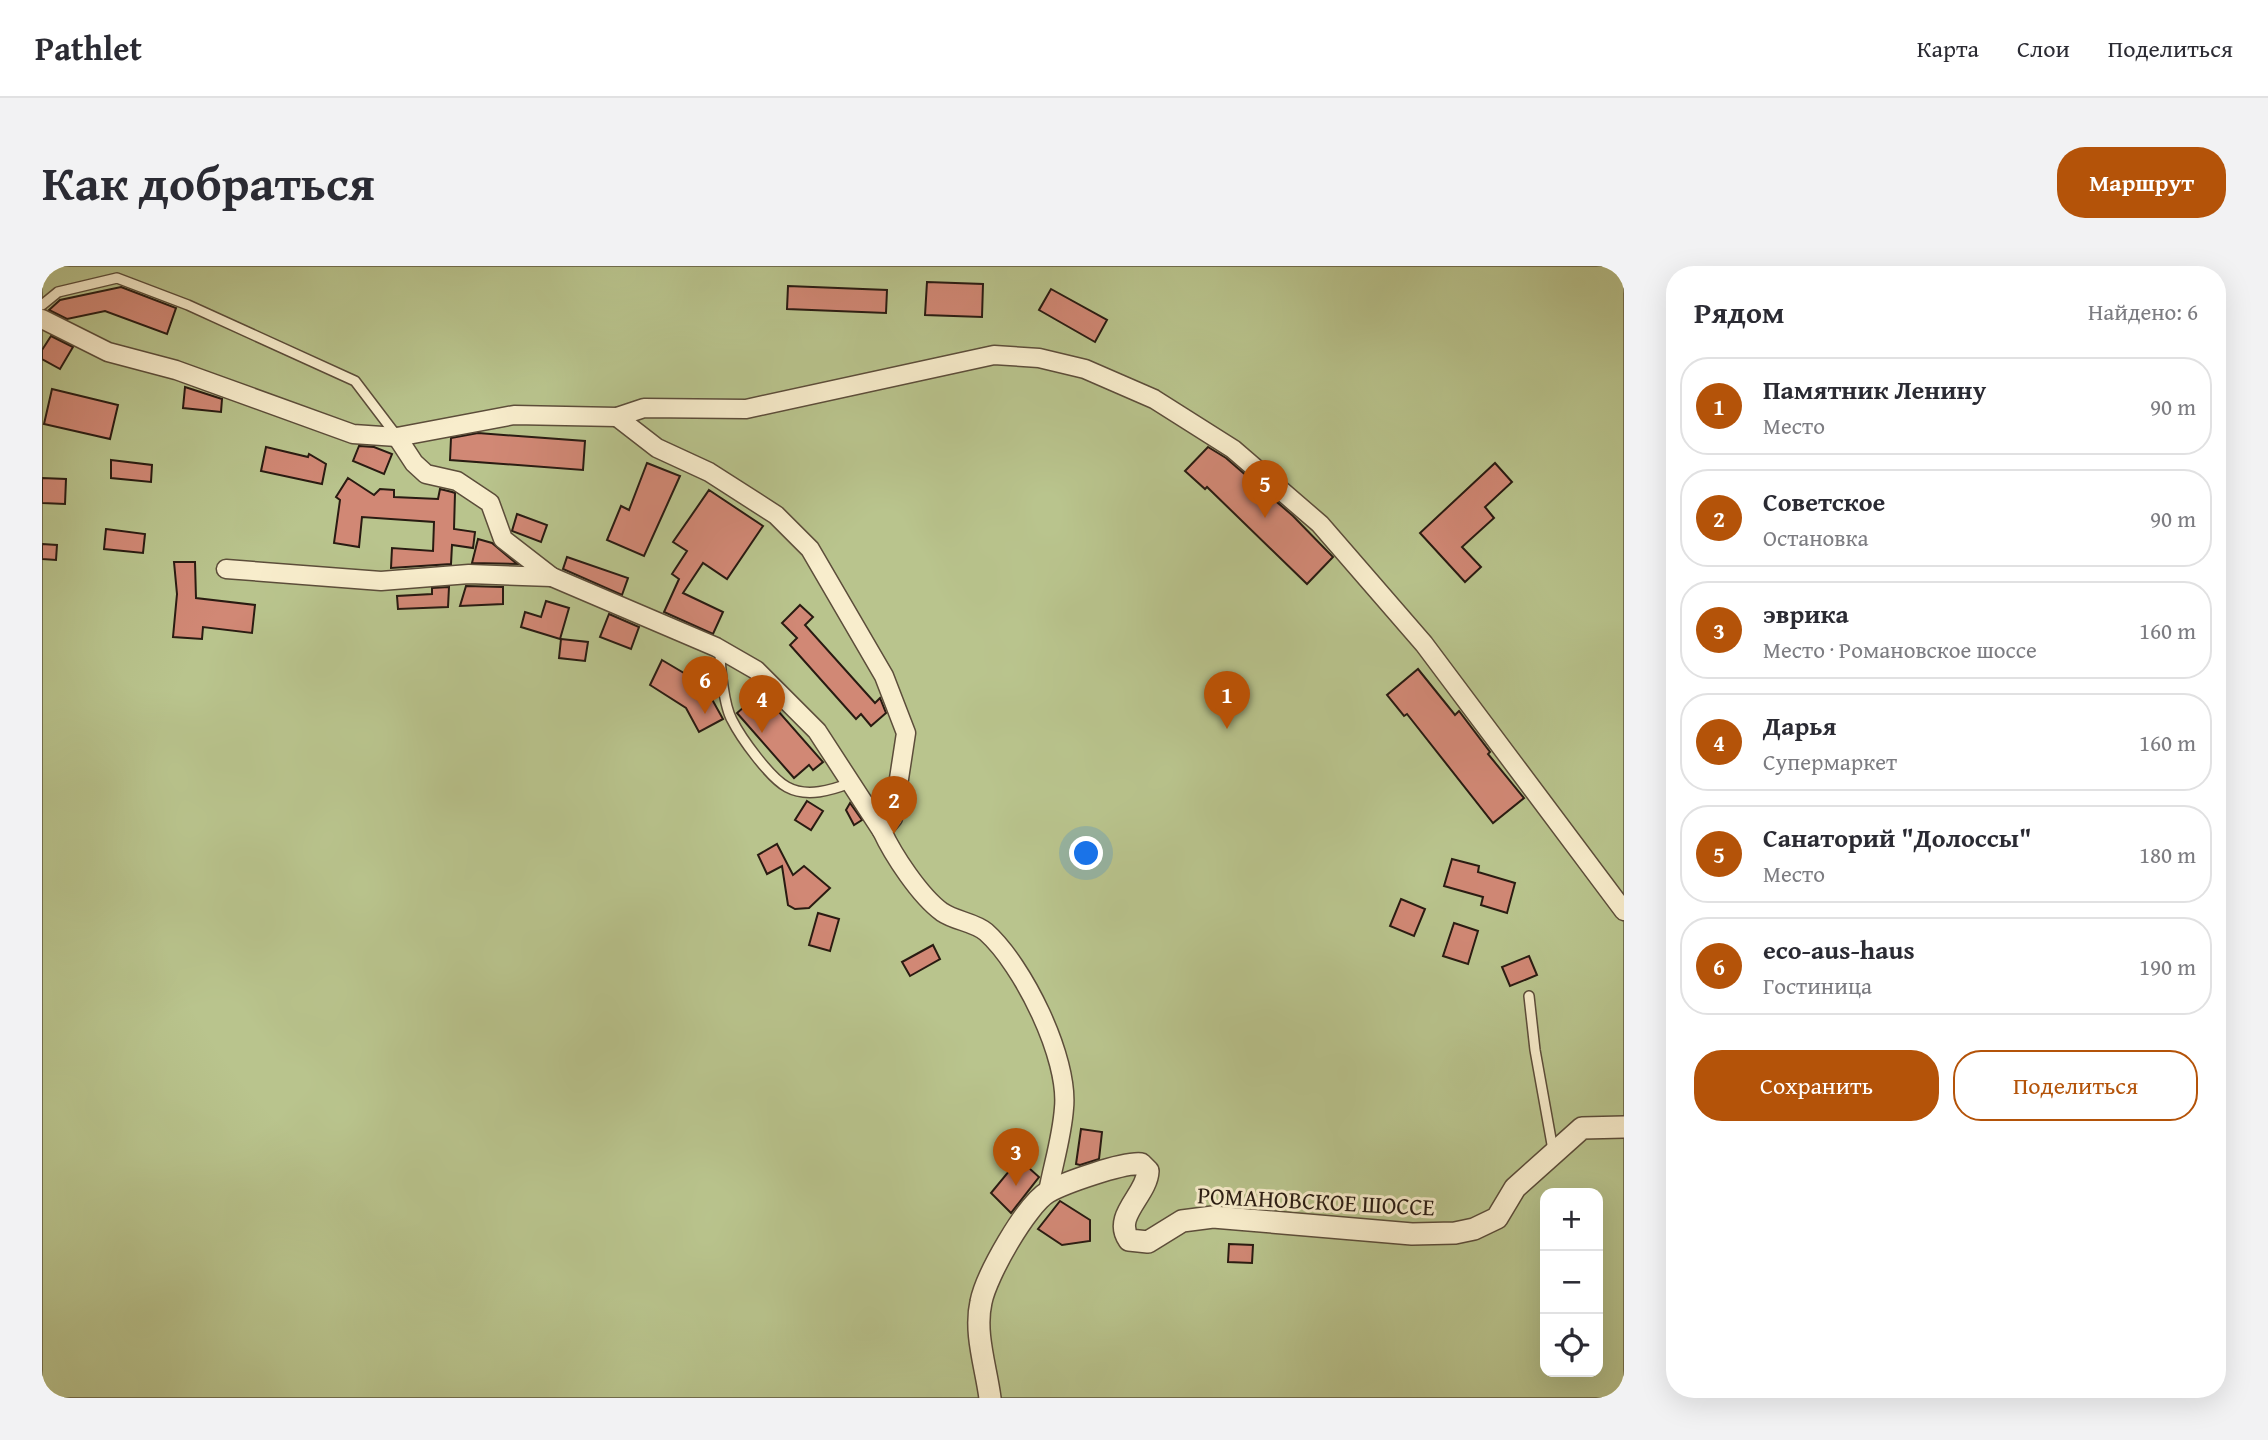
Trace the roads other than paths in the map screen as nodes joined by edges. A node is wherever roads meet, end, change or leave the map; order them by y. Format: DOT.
graph roads {
  1 [pos="42,305"];
  2 [pos="42,319"];
  3 [pos="617,417"];
  4 [pos="397,437"];
  5 [pos="226,569"];
  6 [pos="552,577"];
  7 [pos="720,651"];
  8 [pos="850,783"];
  9 [pos="882,831"];
  10 [pos="1624,911"];
  11 [pos="1529,996"];
  12 [pos="1624,1127"];
  13 [pos="1553,1150"];
  14 [pos="1048,1192"];
  15 [pos="990,1398"];
  1 -- 4 [label="lane"];
  2 -- 4 [label="street"];
  3 -- 4 [label="street"];
  3 -- 9 [label="street"];
  3 -- 10 [label="street"];
  4 -- 6 [label="street"];
  5 -- 6 [label="street"];
  6 -- 7 [label="street"];
  7 -- 8 [label="street"];
  7 -- 8 [label="lane"];
  8 -- 9 [label="street"];
  9 -- 14 [label="street"];
  11 -- 13 [label="lane"];
  12 -- 13 [label="street, РОМАНОВСКОЕ ШОССЕ"];
  13 -- 14 [label="street, РОМАНОВСКОЕ ШОССЕ"];
  14 -- 15 [label="street, РОМАНОВСКОЕ ШОССЕ"];
}
